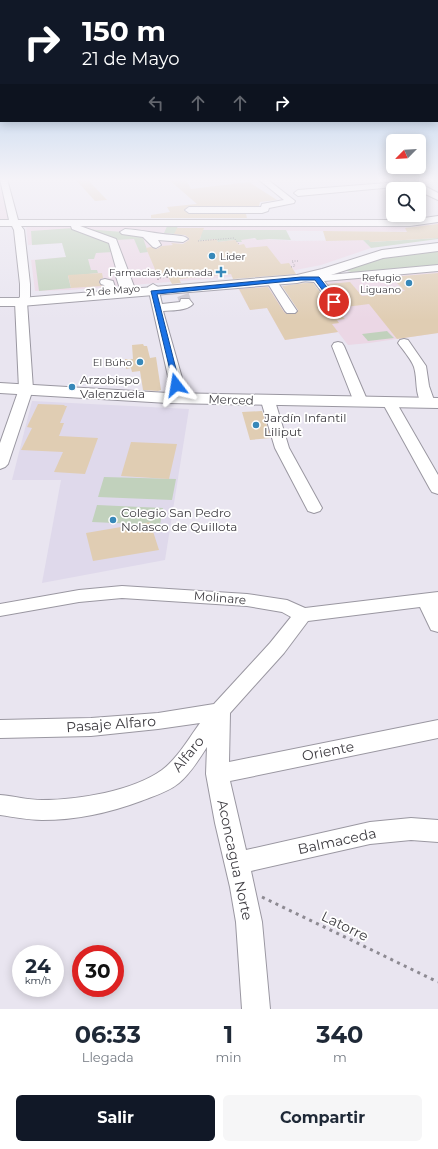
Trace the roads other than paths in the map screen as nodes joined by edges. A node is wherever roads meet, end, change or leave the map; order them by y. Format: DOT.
graph roads {
  1 [pos="14,226"];
  2 [pos="108,226"];
  3 [pos="413,226"];
  4 [pos="18,227"];
  5 [pos="76,227"];
  6 [pos="417,231"];
  7 [pos="183,239"];
  8 [pos="438,242"];
  9 [pos="438,247"];
  10 [pos="341,268"];
  11 [pos="438,268"];
  12 [pos="356,275"];
  13 [pos="301,278"];
  14 [pos="317,279"];
  15 [pos="272,282"];
  16 [pos="128,289"];
  17 [pos="153,290"];
  18 [pos="183,295"];
  19 [pos="0,297"];
  20 [pos="23,300"];
  21 [pos="0,302"];
  22 [pos="157,308"];
  23 [pos="341,310"];
  24 [pos="291,311"];
  25 [pos="404,344"];
  26 [pos="338,346"];
  27 [pos="0,388"];
  28 [pos="26,389"];
  29 [pos="168,398"];
  30 [pos="268,401"];
  31 [pos="361,402"];
  32 [pos="389,402"];
  33 [pos="435,405"];
  34 [pos="0,464"];
  35 [pos="438,489"];
  36 [pos="314,508"];
  37 [pos="432,599"];
  38 [pos="0,610"];
  39 [pos="302,614"];
  40 [pos="438,625"];
  41 [pos="220,711"];
  42 [pos="0,729"];
  43 [pos="438,729"];
  44 [pos="217,774"];
  45 [pos="0,805"];
  46 [pos="438,830"];
  47 [pos="237,863"];
  48 [pos="256,1009"];
  1 -- 4 [label="street"];
  2 -- 4 [label="street"];
  3 -- 6 [label="street"];
  4 -- 5 [label="street"];
  4 -- 20 [label="street"];
  5 -- 7 [label="street"];
  5 -- 16 [label="street"];
  8 -- 17 [label="main road, 21 de Mayo"];
  9 -- 10 [label="main road, 21 de Mayo"];
  10 -- 12 [label="street, 21 de Mayo"];
  10 -- 13 [label="main road, 21 de Mayo"];
  11 -- 12 [label="street, 21 de Mayo"];
  12 -- 14 [label="street, 21 de Mayo"];
  13 -- 14 [label="street, 21 de Mayo"];
  13 -- 15 [label="main road, 21 de Mayo"];
  14 -- 23 [label="street"];
  15 -- 18 [label="main road, 21 de Mayo"];
  15 -- 24 [label="street"];
  16 -- 17 [label="main road, 21 de Mayo"];
  16 -- 20 [label="main road, 21 de Mayo"];
  17 -- 18 [label="main road, 21 de Mayo"];
  17 -- 20 [label="main road, 21 de Mayo"];
  17 -- 22 [label="street"];
  18 -- 22 [label="street"];
  19 -- 20 [label="main road, 21 de Mayo"];
  20 -- 21 [label="main road, 21 de Mayo"];
  20 -- 28 [label="street"];
  22 -- 29 [label="street"];
  25 -- 33 [label="street"];
  26 -- 31 [label="street"];
  27 -- 28 [label="main road, Merced"];
  28 -- 29 [label="main road, Merced"];
  28 -- 34 [label="street"];
  29 -- 30 [label="main road, Merced"];
  30 -- 31 [label="main road, Merced"];
  30 -- 36 [label="street"];
  31 -- 32 [label="main road, Merced"];
  32 -- 33 [label="main road, Merced"];
  32 -- 35 [label="street"];
  37 -- 39 [label="street"];
  37 -- 40 [label="street"];
  38 -- 39 [label="street, Molinare"];
  39 -- 41 [label="street, Alfaro"];
  41 -- 42 [label="street, Pasaje Alfaro"];
  41 -- 44 [label="street, Aconcagua Norte"];
  41 -- 45 [label="street, Alfaro"];
  43 -- 44 [label="street, Oriente"];
  44 -- 47 [label="street, Aconcagua Norte"];
  46 -- 47 [label="street, Balmaceda"];
  47 -- 48 [label="street, Aconcagua Norte"];
}
